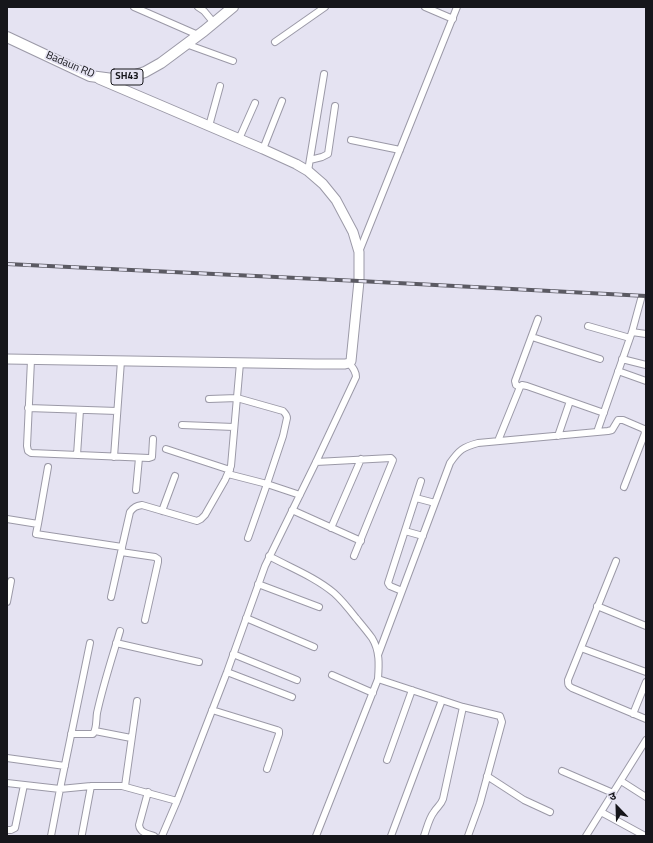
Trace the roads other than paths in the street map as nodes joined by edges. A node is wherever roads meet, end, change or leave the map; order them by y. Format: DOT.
graph roads {
  1 [pos="134,7"];
  2 [pos="198,7"];
  3 [pos="233,7"];
  4 [pos="325,7"];
  5 [pos="425,7"];
  6 [pos="457,7"];
  7 [pos="453,19"];
  8 [pos="214,23"];
  9 [pos="198,35"];
  10 [pos="7,37"];
  11 [pos="275,42"];
  12 [pos="186,44"];
  13 [pos="233,60"];
  14 [pos="324,74"];
  15 [pos="90,76"];
  16 [pos="220,86"];
  17 [pos="282,101"];
  18 [pos="255,103"];
  19 [pos="335,106"];
  20 [pos="209,126"];
  21 [pos="239,139"];
  22 [pos="351,140"];
  23 [pos="264,149"];
  24 [pos="400,150"];
  25 [pos="310,160"];
  26 [pos="308,171"];
  27 [pos="359,252"];
  28 [pos="641,299"];
  29 [pos="538,319"];
  30 [pos="588,326"];
  31 [pos="646,334"];
  32 [pos="631,335"];
  33 [pos="532,337"];
  34 [pos="7,359"];
  35 [pos="600,359"];
  36 [pos="622,359"];
  37 [pos="31,360"];
  38 [pos="121,361"];
  39 [pos="240,363"];
  40 [pos="348,363"];
  41 [pos="646,365"];
  42 [pos="618,372"];
  43 [pos="646,381"];
  44 [pos="520,387"];
  45 [pos="237,398"];
  46 [pos="209,399"];
  47 [pos="570,401"];
  48 [pos="28,408"];
  49 [pos="80,410"];
  50 [pos="117,411"];
  51 [pos="604,413"];
  52 [pos="182,425"];
  53 [pos="234,426"];
  54 [pos="597,432"];
  55 [pos="558,436"];
  56 [pos="154,438"];
  57 [pos="498,441"];
  58 [pos="643,447"];
  59 [pos="166,449"];
  60 [pos="77,456"];
  61 [pos="114,457"];
  62 [pos="139,458"];
  63 [pos="361,459"];
  64 [pos="316,462"];
  65 [pos="48,467"];
  66 [pos="229,472"];
  67 [pos="175,476"];
  68 [pos="422,481"];
  69 [pos="267,484"];
  70 [pos="624,487"];
  71 [pos="136,490"];
  72 [pos="300,495"];
  73 [pos="416,498"];
  74 [pos="435,503"];
  75 [pos="292,510"];
  76 [pos="162,511"];
  77 [pos="7,519"];
  78 [pos="38,524"];
  79 [pos="331,528"];
  80 [pos="405,531"];
  81 [pos="423,536"];
  82 [pos="248,538"];
  83 [pos="361,541"];
  84 [pos="122,549"];
  85 [pos="269,556"];
  86 [pos="354,556"];
  87 [pos="616,561"];
  88 [pos="11,581"];
  89 [pos="258,584"];
  90 [pos="8,590"];
  91 [pos="402,591"];
  92 [pos="111,597"];
  93 [pos="7,602"];
  94 [pos="597,606"];
  95 [pos="319,607"];
  96 [pos="246,618"];
  97 [pos="145,620"];
  98 [pos="645,624"];
  99 [pos="120,631"];
  100 [pos="90,643"];
  101 [pos="116,643"];
  102 [pos="314,647"];
  103 [pos="581,648"];
  104 [pos="233,654"];
  105 [pos="378,655"];
  106 [pos="199,662"];
  107 [pos="227,672"];
  108 [pos="646,672"];
  109 [pos="332,675"];
  110 [pos="378,679"];
  111 [pos="297,680"];
  112 [pos="646,682"];
  113 [pos="412,690"];
  114 [pos="373,693"];
  115 [pos="292,697"];
  116 [pos="136,700"];
  117 [pos="442,700"];
  118 [pos="463,707"];
  119 [pos="212,710"];
  120 [pos="633,714"];
  121 [pos="646,719"];
  122 [pos="95,731"];
  123 [pos="71,734"];
  124 [pos="132,738"];
  125 [pos="646,740"];
  126 [pos="7,758"];
  127 [pos="387,760"];
  128 [pos="65,766"];
  129 [pos="267,769"];
  130 [pos="562,771"];
  131 [pos="487,776"];
  132 [pos="621,781"];
  133 [pos="7,783"];
  134 [pos="24,785"];
  135 [pos="91,786"];
  136 [pos="125,786"];
  137 [pos="60,789"];
  138 [pos="148,792"];
  139 [pos="613,793"];
  140 [pos="646,797"];
  141 [pos="177,801"];
  142 [pos="550,812"];
  143 [pos="601,812"];
  144 [pos="7,830"];
  145 [pos="82,834"];
  146 [pos="589,835"];
  147 [pos="51,836"];
  148 [pos="154,836"];
  149 [pos="162,836"];
  150 [pos="316,836"];
  151 [pos="391,836"];
  152 [pos="424,836"];
  153 [pos="468,836"];
  154 [pos="645,836"];
  1 -- 9 [label="street"];
  2 -- 8 [label="street"];
  3 -- 8 [label="main road, Badaun RD / SH43"];
  4 -- 11 [label="street"];
  5 -- 7 [label="street"];
  6 -- 7 [label="street"];
  7 -- 24 [label="street"];
  8 -- 9 [label="main road, Badaun RD / SH43"];
  9 -- 12 [label="main road, Badaun RD / SH43"];
  10 -- 15 [label="main road, Badaun RD / SH43"];
  12 -- 13 [label="street"];
  12 -- 15 [label="main road, Badaun RD / SH43"];
  14 -- 25 [label="street"];
  15 -- 20 [label="main road"];
  16 -- 20 [label="street"];
  17 -- 23 [label="street"];
  18 -- 21 [label="street"];
  19 -- 25 [label="street"];
  20 -- 21 [label="main road"];
  21 -- 23 [label="main road"];
  22 -- 24 [label="street"];
  23 -- 26 [label="main road"];
  24 -- 27 [label="street"];
  25 -- 26 [label="street"];
  26 -- 27 [label="main road"];
  27 -- 40 [label="main road"];
  28 -- 32 [label="street"];
  29 -- 33 [label="street"];
  30 -- 32 [label="street"];
  31 -- 32 [label="street"];
  32 -- 36 [label="street"];
  33 -- 35 [label="street"];
  33 -- 44 [label="street"];
  34 -- 37 [label="main road"];
  36 -- 41 [label="street"];
  36 -- 42 [label="street"];
  37 -- 38 [label="main road"];
  37 -- 48 [label="street"];
  38 -- 39 [label="main road"];
  38 -- 50 [label="street"];
  39 -- 40 [label="main road"];
  39 -- 45 [label="street"];
  40 -- 64 [label="street"];
  42 -- 43 [label="street"];
  42 -- 51 [label="street"];
  44 -- 47 [label="street"];
  44 -- 57 [label="street"];
  45 -- 46 [label="street"];
  45 -- 53 [label="street"];
  45 -- 69 [label="street"];
  47 -- 51 [label="street"];
  47 -- 55 [label="street"];
  48 -- 49 [label="street"];
  48 -- 60 [label="street"];
  49 -- 50 [label="street"];
  49 -- 60 [label="street"];
  50 -- 61 [label="street"];
  51 -- 54 [label="street"];
  52 -- 53 [label="street"];
  53 -- 66 [label="street"];
  54 -- 55 [label="street"];
  54 -- 58 [label="street"];
  55 -- 57 [label="street"];
  56 -- 62 [label="street"];
  57 -- 74 [label="street"];
  58 -- 70 [label="street"];
  59 -- 66 [label="street"];
  60 -- 61 [label="street"];
  61 -- 62 [label="street"];
  62 -- 71 [label="street"];
  63 -- 64 [label="street"];
  63 -- 79 [label="street"];
  63 -- 83 [label="street"];
  64 -- 72 [label="street"];
  65 -- 78 [label="street"];
  66 -- 69 [label="street"];
  66 -- 76 [label="street"];
  67 -- 76 [label="street"];
  68 -- 73 [label="street"];
  69 -- 72 [label="street"];
  69 -- 82 [label="street"];
  72 -- 75 [label="street"];
  73 -- 74 [label="street"];
  73 -- 80 [label="street"];
  74 -- 81 [label="street"];
  75 -- 79 [label="street"];
  75 -- 85 [label="street"];
  76 -- 84 [label="street"];
  77 -- 78 [label="street"];
  78 -- 84 [label="street"];
  79 -- 83 [label="street"];
  80 -- 81 [label="street"];
  80 -- 91 [label="street"];
  81 -- 91 [label="street"];
  83 -- 86 [label="street"];
  84 -- 92 [label="street"];
  84 -- 97 [label="street"];
  85 -- 89 [label="street"];
  85 -- 105 [label="street"];
  87 -- 94 [label="street"];
  88 -- 90 [label="street"];
  89 -- 95 [label="street"];
  89 -- 96 [label="street"];
  90 -- 93 [label="street"];
  91 -- 105 [label="street"];
  94 -- 98 [label="street"];
  94 -- 103 [label="street"];
  96 -- 102 [label="street"];
  96 -- 104 [label="street"];
  99 -- 101 [label="street"];
  100 -- 123 [label="street"];
  101 -- 106 [label="street"];
  101 -- 122 [label="street"];
  103 -- 108 [label="street"];
  103 -- 120 [label="street"];
  104 -- 107 [label="street"];
  104 -- 111 [label="street"];
  105 -- 110 [label="street"];
  107 -- 115 [label="street"];
  107 -- 119 [label="street"];
  109 -- 114 [label="street"];
  110 -- 113 [label="street"];
  110 -- 114 [label="street"];
  112 -- 120 [label="street"];
  113 -- 117 [label="street"];
  113 -- 127 [label="street"];
  114 -- 150 [label="street"];
  116 -- 124 [label="street"];
  117 -- 118 [label="street"];
  117 -- 151 [label="street"];
  118 -- 131 [label="street"];
  118 -- 152 [label="street"];
  119 -- 129 [label="street"];
  119 -- 141 [label="street"];
  120 -- 121 [label="street"];
  122 -- 123 [label="street"];
  122 -- 124 [label="street"];
  123 -- 128 [label="street"];
  124 -- 136 [label="street"];
  125 -- 132 [label="street"];
  126 -- 128 [label="street"];
  128 -- 137 [label="street"];
  130 -- 139 [label="street"];
  131 -- 142 [label="street"];
  131 -- 153 [label="street"];
  132 -- 139 [label="street"];
  132 -- 140 [label="street"];
  133 -- 134 [label="street"];
  134 -- 137 [label="street"];
  134 -- 144 [label="street"];
  135 -- 136 [label="street"];
  135 -- 137 [label="street"];
  135 -- 145 [label="street"];
  136 -- 138 [label="street"];
  137 -- 147 [label="street"];
  138 -- 141 [label="street"];
  138 -- 148 [label="street"];
  139 -- 143 [label="street"];
  141 -- 149 [label="street"];
  143 -- 146 [label="street"];
  143 -- 154 [label="street"];
}
